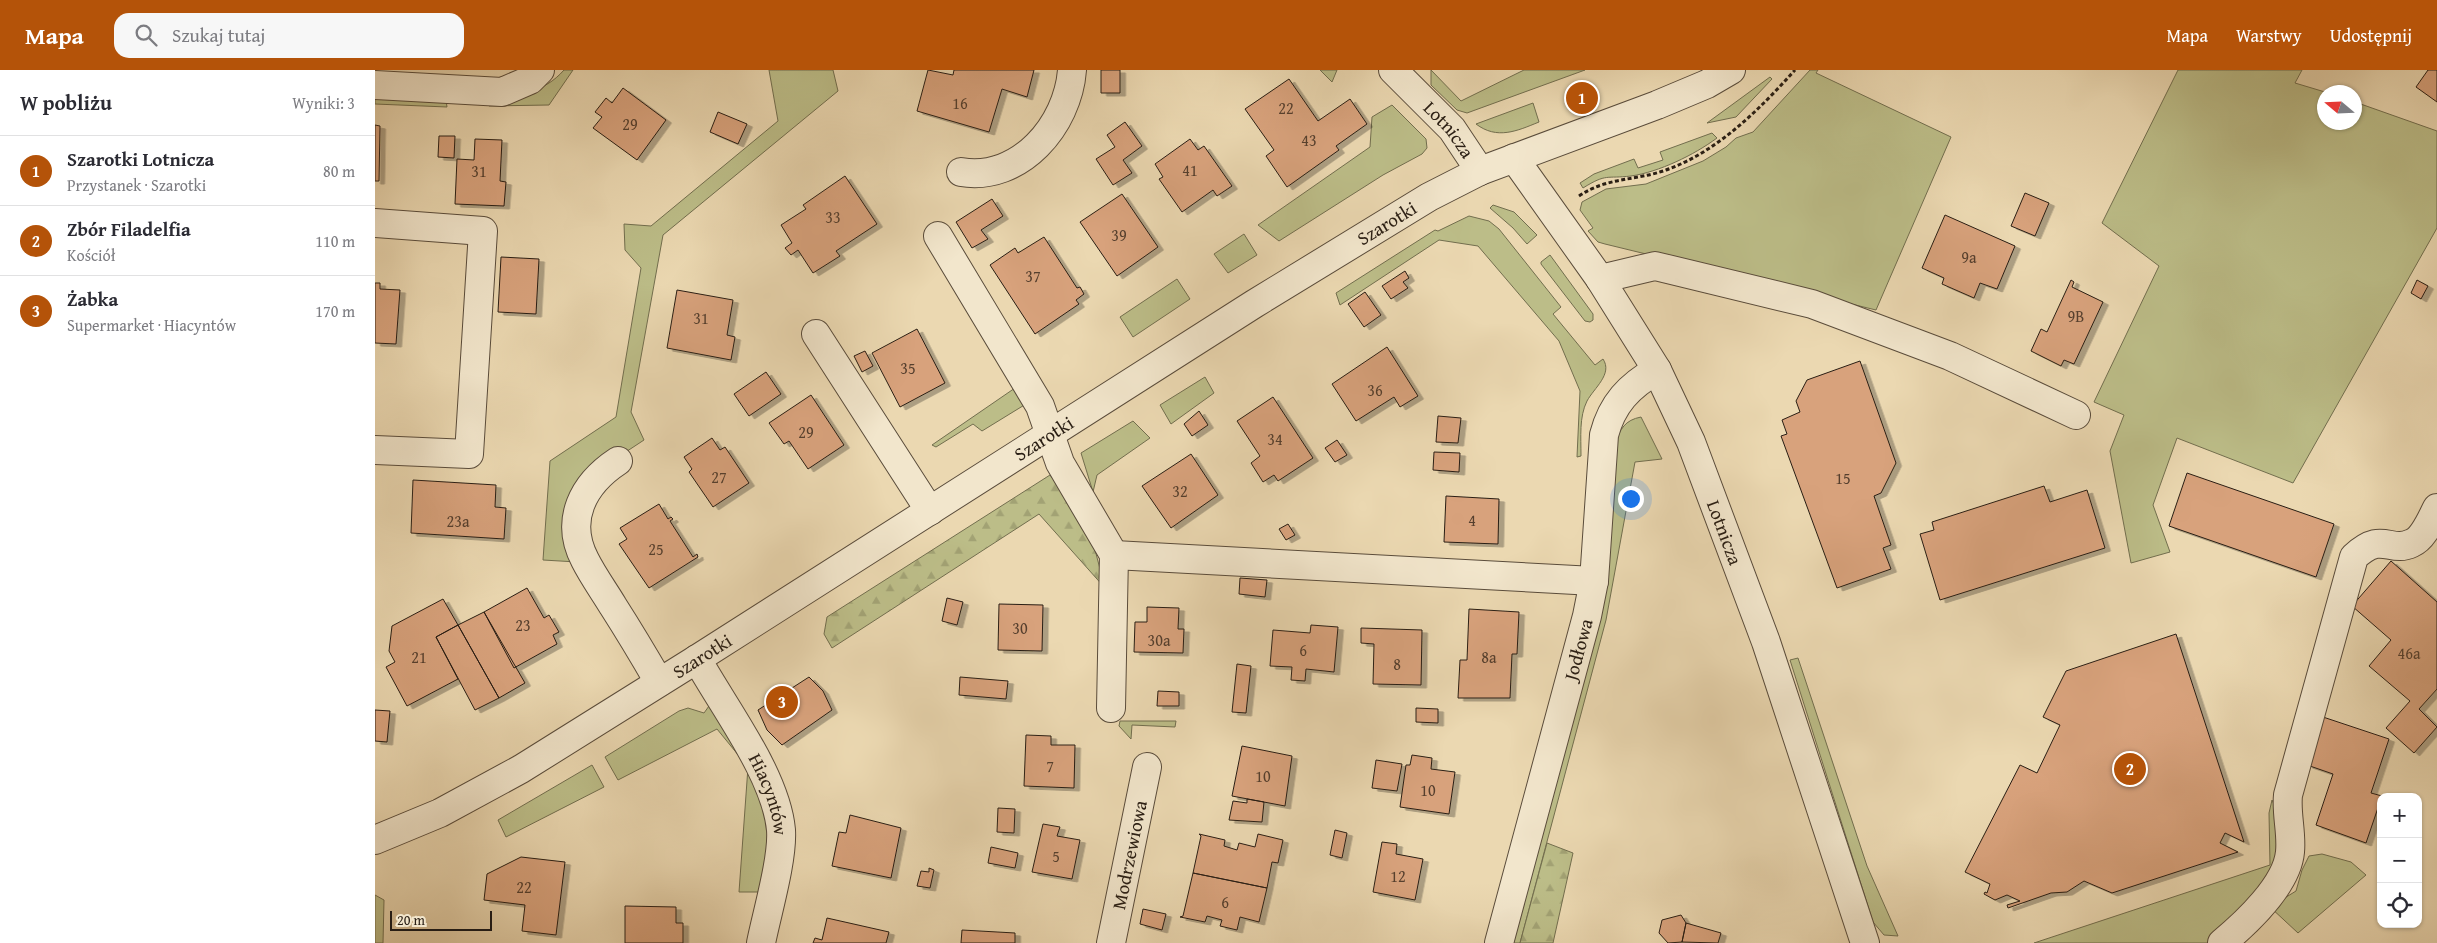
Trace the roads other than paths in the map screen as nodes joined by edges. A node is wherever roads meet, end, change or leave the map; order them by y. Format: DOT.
graph roads {
  1 [pos="540,70"];
  2 [pos="1072,70"];
  3 [pos="1393,70"];
  4 [pos="1731,70"];
  5 [pos="375,85"];
  6 [pos="1514,158"];
  7 [pos="1481,171"];
  8 [pos="961,172"];
  9 [pos="375,223"];
  10 [pos="939,236"];
  11 [pos="1600,279"];
  12 [pos="816,334"];
  13 [pos="1657,370"];
  14 [pos="2076,415"];
  15 [pos="1049,434"];
  16 [pos="375,450"];
  17 [pos="618,462"];
  18 [pos="2437,508"];
  19 [pos="930,511"];
  20 [pos="1114,555"];
  21 [pos="1594,581"];
  22 [pos="697,659"];
  23 [pos="659,682"];
  24 [pos="1111,708"];
  25 [pos="1147,768"];
  26 [pos="375,840"];
  27 [pos="761,943"];
  28 [pos="1111,943"];
  29 [pos="1499,943"];
  30 [pos="1865,943"];
  31 [pos="2222,943"];
  1 -- 5 [label="street"];
  2 -- 8 [label="street"];
  3 -- 7 [label="street, Lotnicza"];
  4 -- 6 [label="street, Szarotki"];
  6 -- 7 [label="street, Szarotki"];
  6 -- 11 [label="street, Lotnicza"];
  7 -- 15 [label="street, Szarotki"];
  9 -- 16 [label="street"];
  10 -- 15 [label="street"];
  11 -- 13 [label="street, Lotnicza"];
  11 -- 14 [label="street"];
  12 -- 19 [label="street"];
  13 -- 21 [label="street, Jodłowa"];
  13 -- 30 [label="street, Lotnicza"];
  15 -- 19 [label="street, Szarotki"];
  15 -- 20 [label="street"];
  17 -- 23 [label="street"];
  18 -- 31 [label="street"];
  19 -- 22 [label="street, Szarotki"];
  20 -- 21 [label="street"];
  20 -- 24 [label="street"];
  21 -- 29 [label="street, Jodłowa"];
  22 -- 23 [label="street, Szarotki"];
  22 -- 27 [label="street, Hiacyntów"];
  23 -- 26 [label="street, Szarotki"];
  25 -- 28 [label="street, Modrzewiowa"];
}
